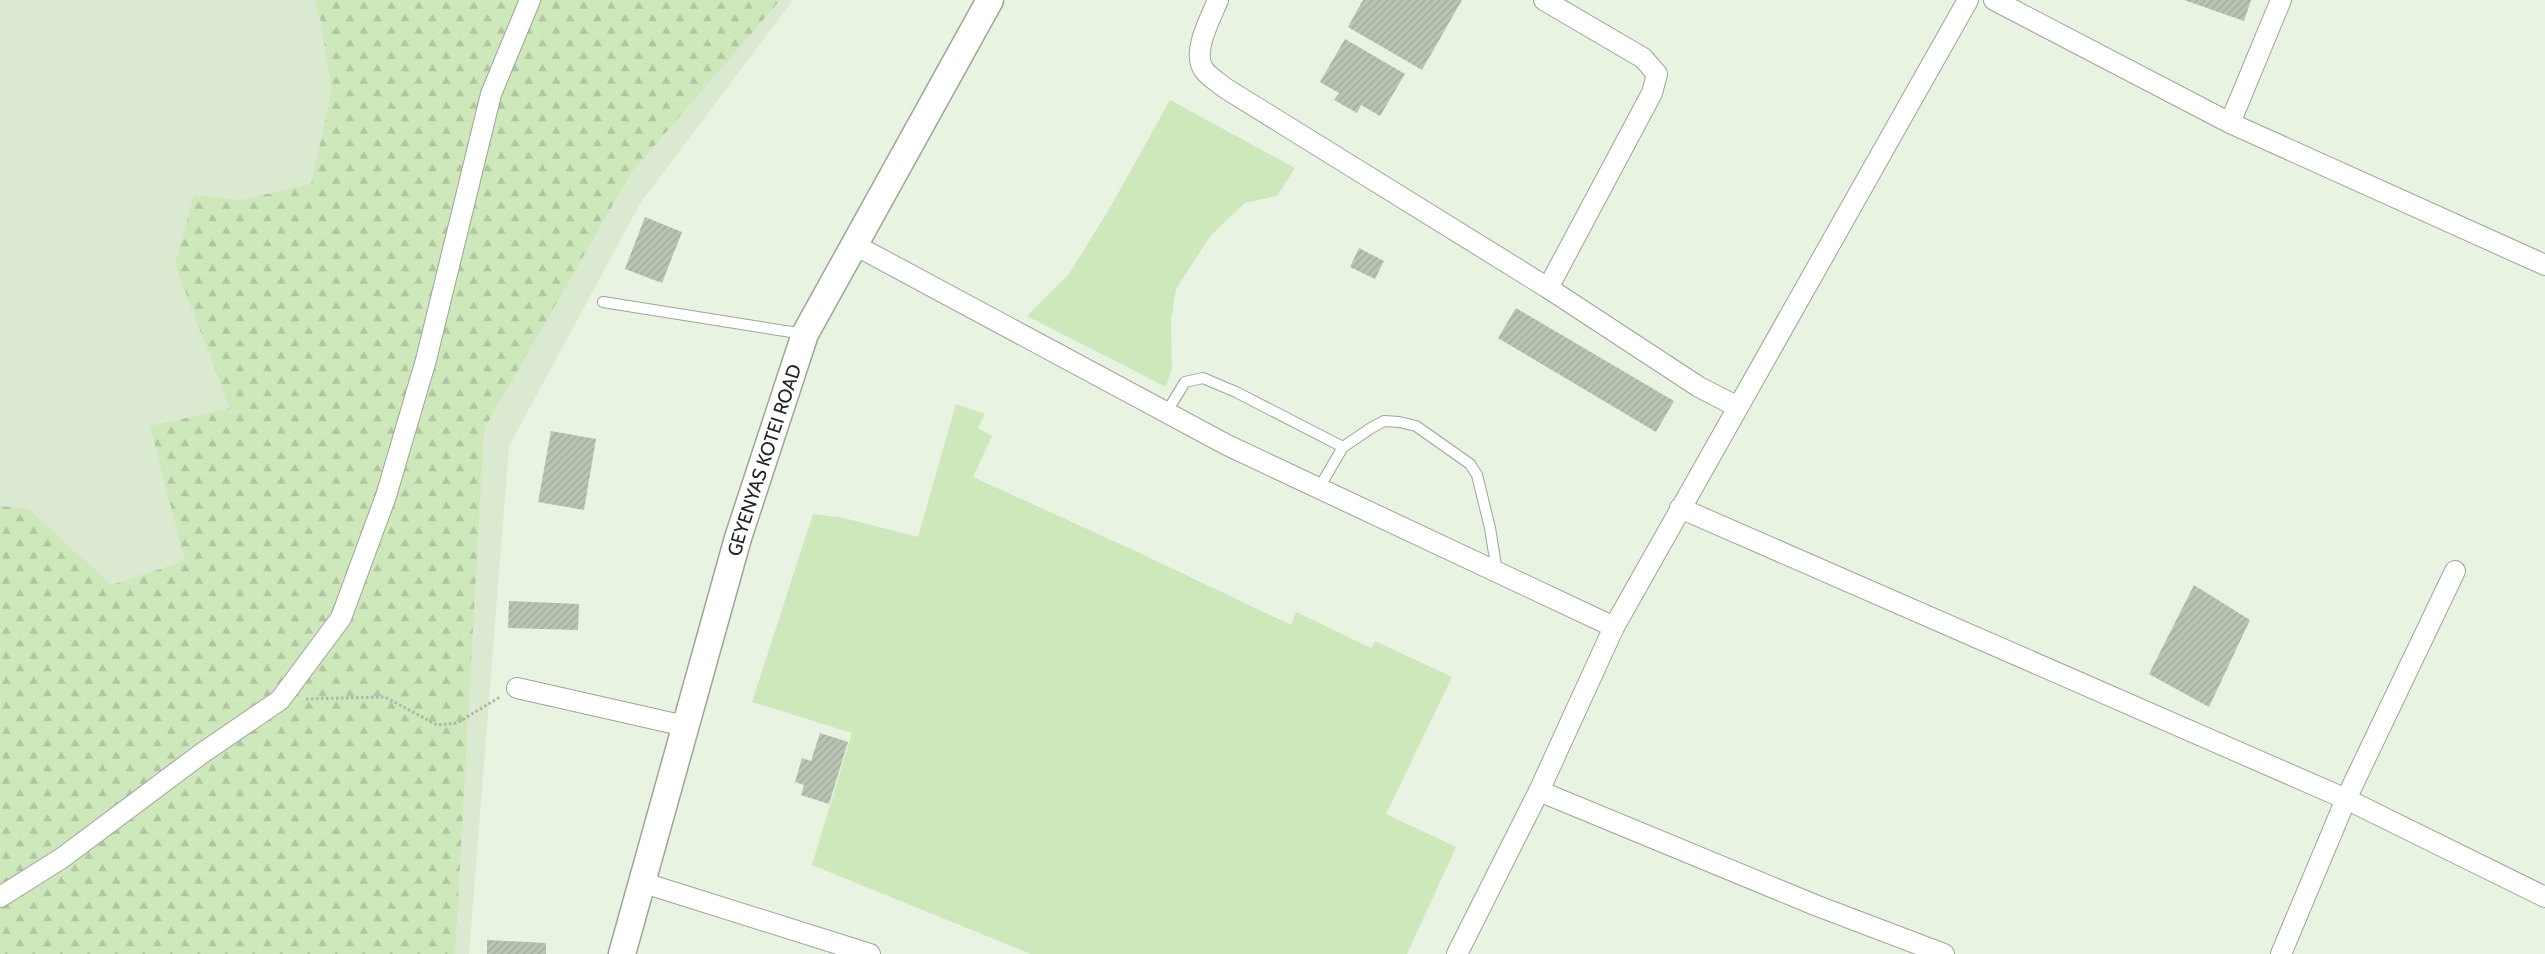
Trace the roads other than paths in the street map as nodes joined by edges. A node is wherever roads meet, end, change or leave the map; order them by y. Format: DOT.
graph roads {
  1 [pos="530,0"];
  2 [pos="990,0"];
  3 [pos="1218,0"];
  4 [pos="1544,0"];
  5 [pos="1968,0"];
  6 [pos="1994,0"];
  7 [pos="2281,0"];
  8 [pos="2230,123"];
  9 [pos="853,244"];
  10 [pos="2545,265"];
  11 [pos="1548,288"];
  12 [pos="603,302"];
  13 [pos="805,334"];
  14 [pos="1738,407"];
  15 [pos="1166,413"];
  16 [pos="1343,447"];
  17 [pos="1319,488"];
  18 [pos="1680,508"];
  19 [pos="2455,571"];
  20 [pos="1497,572"];
  21 [pos="1614,627"];
  22 [pos="517,688"];
  23 [pos="685,726"];
  24 [pos="1539,791"];
  25 [pos="2346,799"];
  26 [pos="641,882"];
  27 [pos="0,897"];
  28 [pos="2545,897"];
  29 [pos="846,950"];
  30 [pos="622,954"];
  31 [pos="870,954"];
  32 [pos="1457,954"];
  33 [pos="1944,954"];
  34 [pos="2281,954"];
  1 -- 27 [label="street"];
  2 -- 9 [label="street, GEYENYAS KOTEI ROAD"];
  3 -- 11 [label="street"];
  4 -- 11 [label="street"];
  5 -- 14 [label="street"];
  6 -- 8 [label="street"];
  7 -- 8 [label="street"];
  8 -- 10 [label="street"];
  9 -- 13 [label="street, GEYENYAS KOTEI ROAD"];
  9 -- 15 [label="street"];
  11 -- 14 [label="street"];
  12 -- 13 [label="lane"];
  13 -- 23 [label="street, GEYENYAS KOTEI ROAD"];
  14 -- 18 [label="street"];
  15 -- 16 [label="lane"];
  15 -- 17 [label="street"];
  16 -- 17 [label="lane"];
  16 -- 20 [label="lane"];
  17 -- 20 [label="street"];
  18 -- 21 [label="street"];
  18 -- 25 [label="street"];
  19 -- 25 [label="street"];
  20 -- 21 [label="street"];
  21 -- 24 [label="street"];
  22 -- 23 [label="street"];
  23 -- 26 [label="street, GEYENYAS KOTEI ROAD"];
  24 -- 32 [label="street"];
  24 -- 33 [label="street"];
  25 -- 28 [label="street"];
  25 -- 34 [label="street"];
  26 -- 29 [label="street"];
  26 -- 30 [label="street, GEYENYAS KOTEI ROAD"];
  29 -- 31 [label="street"];
}
